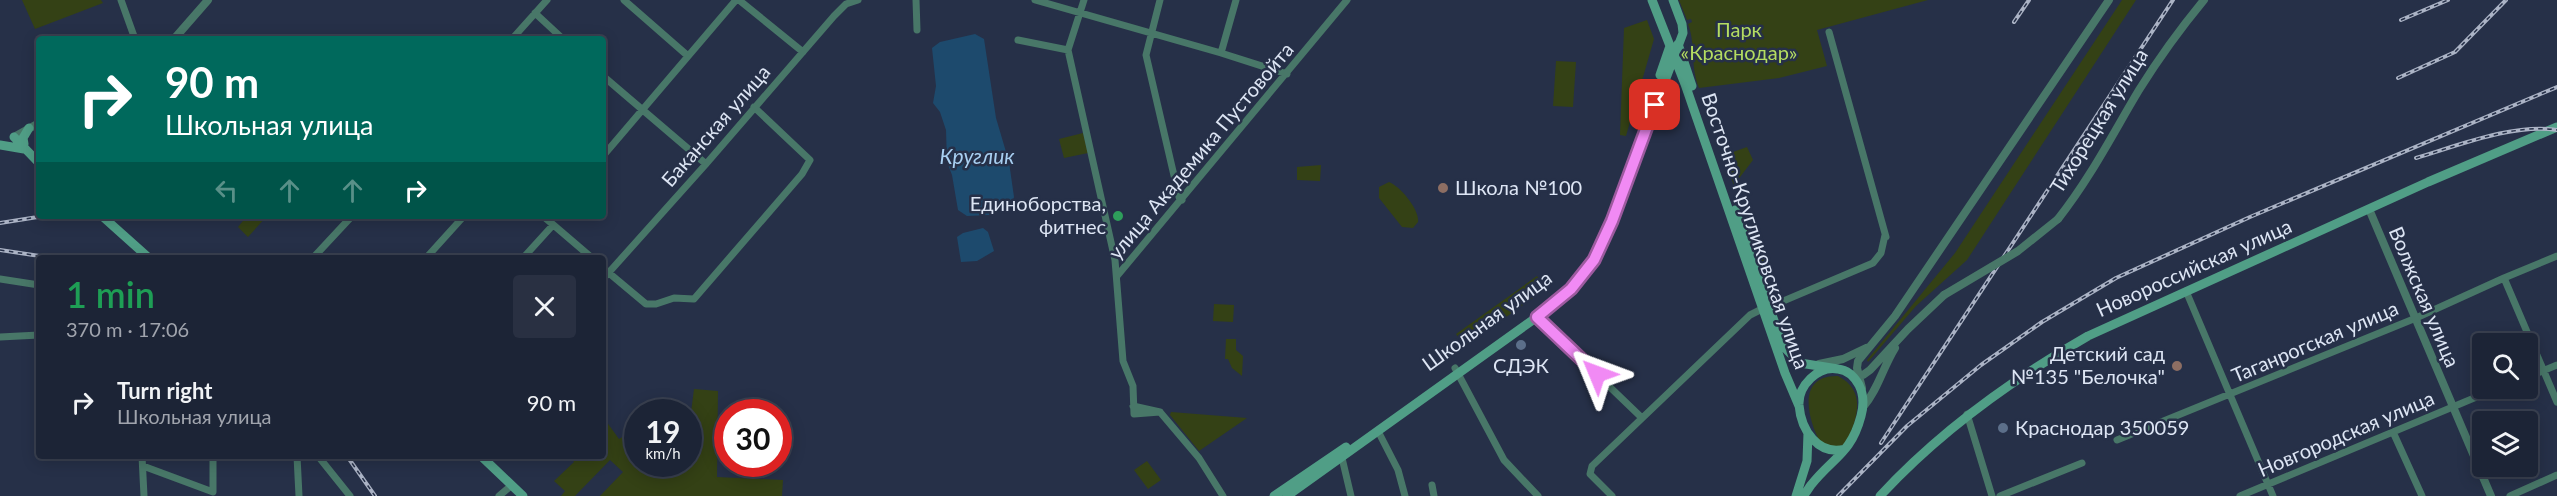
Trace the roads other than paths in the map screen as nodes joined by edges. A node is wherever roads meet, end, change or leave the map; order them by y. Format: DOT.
graph roads {
  1 [pos="121,0"];
  2 [pos="208,0"];
  3 [pos="547,0"];
  4 [pos="624,0"];
  5 [pos="737,0"];
  6 [pos="858,0"];
  7 [pos="916,0"];
  8 [pos="1035,0"];
  9 [pos="1084,0"];
  10 [pos="1160,0"];
  11 [pos="1236,0"];
  12 [pos="1347,0"];
  13 [pos="1652,0"];
  14 [pos="1673,0"];
  15 [pos="2109,0"];
  16 [pos="2204,0"];
  17 [pos="535,13"];
  18 [pos="1081,13"];
  19 [pos="918,30"];
  20 [pos="1151,32"];
  21 [pos="1829,32"];
  22 [pos="134,36"];
  23 [pos="177,36"];
  24 [pos="515,36"];
  25 [pos="560,36"];
  26 [pos="1018,40"];
  27 [pos="1674,45"];
  28 [pos="1068,50"];
  29 [pos="804,52"];
  30 [pos="1221,53"];
  31 [pos="688,56"];
  32 [pos="1674,56"];
  33 [pos="1287,74"];
  34 [pos="606,79"];
  35 [pos="1664,82"];
  36 [pos="1685,84"];
  37 [pos="754,107"];
  38 [pos="640,110"];
  39 [pos="36,125"];
  40 [pos="2557,128"];
  41 [pos="27,131"];
  42 [pos="5,142"];
  43 [pos="25,147"];
  44 [pos="606,152"];
  45 [pos="36,156"];
  46 [pos="36,160"];
  47 [pos="706,164"];
  48 [pos="1182,200"];
  49 [pos="2369,209"];
  50 [pos="99,219"];
  51 [pos="105,219"];
  52 [pos="349,219"];
  53 [pos="461,219"];
  54 [pos="549,219"];
  55 [pos="1884,219"];
  56 [pos="1886,237"];
  57 [pos="140,255"];
  58 [pos="147,255"];
  59 [pos="317,255"];
  60 [pos="429,255"];
  61 [pos="525,255"];
  62 [pos="589,255"];
  63 [pos="2557,256"];
  64 [pos="606,272"];
  65 [pos="606,274"];
  66 [pos="1118,276"];
  67 [pos="2504,278"];
  68 [pos="0,279"];
  69 [pos="36,285"];
  70 [pos="2186,291"];
  71 [pos="1766,308"];
  72 [pos="1537,317"];
  73 [pos="2416,318"];
  74 [pos="36,335"];
  75 [pos="0,337"];
  76 [pos="1901,337"];
  77 [pos="1870,345"];
  78 [pos="2557,364"];
  79 [pos="1811,366"];
  80 [pos="1838,369"];
  81 [pos="2544,370"];
  82 [pos="1456,371"];
  83 [pos="2538,373"];
  84 [pos="1854,374"];
  85 [pos="2230,395"];
  86 [pos="2472,399"];
  87 [pos="2557,402"];
  88 [pos="1863,403"];
  89 [pos="1799,405"];
  90 [pos="2453,407"];
  91 [pos="1967,414"];
  92 [pos="1641,417"];
  93 [pos="1378,431"];
  94 [pos="2393,432"];
  95 [pos="1808,433"];
  96 [pos="2117,440"];
  97 [pos="1845,449"];
  98 [pos="1342,458"];
  99 [pos="142,459"];
  100 [pos="213,459"];
  101 [pos="297,459"];
  102 [pos="320,459"];
  103 [pos="484,459"];
  104 [pos="490,459"];
  105 [pos="2082,464"];
  106 [pos="142,466"];
  107 [pos="2557,476"];
  108 [pos="2268,484"];
  109 [pos="512,485"];
  110 [pos="1432,485"];
  111 [pos="144,496"];
  112 [pos="299,496"];
  113 [pos="350,496"];
  114 [pos="499,496"];
  115 [pos="523,496"];
  116 [pos="528,496"];
  117 [pos="1223,496"];
  118 [pos="1274,496"];
  119 [pos="1287,496"];
  120 [pos="1351,496"];
  121 [pos="1406,496"];
  122 [pos="1434,496"];
  123 [pos="1538,496"];
  124 [pos="1612,496"];
  125 [pos="1796,496"];
  126 [pos="1803,496"];
  127 [pos="1880,496"];
  128 [pos="1992,496"];
  129 [pos="2000,496"];
  130 [pos="2240,496"];
  131 [pos="2273,496"];
  132 [pos="2422,496"];
  133 [pos="2491,496"];
  134 [pos="2510,496"];
  1 -- 22 [label="street"];
  2 -- 23 [label="street"];
  3 -- 17 [label="street"];
  4 -- 31 [label="street"];
  5 -- 29 [label="street"];
  5 -- 31 [label="street"];
  6 -- 29 [label="street, Баканская улица"];
  7 -- 19 [label="street"];
  8 -- 18 [label="street"];
  9 -- 18 [label="street"];
  10 -- 20 [label="street"];
  11 -- 30 [label="street"];
  12 -- 33 [label="street, улица Академика Пустовойта"];
  13 -- 27 [label="main road, Восточно-Кругликовская улица"];
  14 -- 27 [label="main road, Восточно-Кругликовская улица"];
  15 -- 77 [label="street"];
  16 -- 76 [label="street, Тихорецкая улица, bridge"];
  17 -- 24 [label="street"];
  17 -- 25 [label="street"];
  18 -- 20 [label="street"];
  18 -- 28 [label="street"];
  20 -- 30 [label="street"];
  20 -- 48 [label="street"];
  21 -- 56 [label="street"];
  26 -- 28 [label="street"];
  27 -- 32 [label="main road, Восточно-Кругликовская улица"];
  27 -- 71 [label="main road, Восточно-Кругликовская улица"];
  27 -- 82 [label="main road, Школьная улица"];
  28 -- 66 [label="street"];
  29 -- 37 [label="street, Баканская улица"];
  30 -- 33 [label="street"];
  31 -- 38 [label="street"];
  32 -- 35 [label="main road, Школьная улица"];
  32 -- 36 [label="main road, Восточно-Кругликовская улица"];
  33 -- 48 [label="street, улица Академика Пустовойта"];
  34 -- 38 [label="street"];
  35 -- 36 [label="main road"];
  35 -- 72 [label="main road, Школьная улица"];
  36 -- 71 [label="main road, Восточно-Кругликовская улица"];
  37 -- 47 [label="street, Баканская улица"];
  37 -- 65 [label="street"];
  38 -- 44 [label="street"];
  38 -- 47 [label="street"];
  39 -- 41 [label="street"];
  40 -- 49 [label="main road, Новороссийская улица"];
  41 -- 42 [label="street"];
  41 -- 43 [label="main road"];
  42 -- 43 [label="main road"];
  43 -- 45 [label="main road"];
  43 -- 46 [label="main road"];
  47 -- 64 [label="street, Баканская улица"];
  48 -- 66 [label="street, улица Академика Пустовойта"];
  49 -- 70 [label="main road, Новороссийская улица"];
  49 -- 73 [label="street, Волжская улица"];
  50 -- 57 [label="main road"];
  51 -- 58 [label="main road"];
  52 -- 59 [label="street"];
  53 -- 60 [label="street"];
  54 -- 61 [label="street"];
  54 -- 62 [label="street"];
  55 -- 56 [label="street"];
  56 -- 71 [label="street"];
  63 -- 67 [label="street, Таганрогская улица"];
  66 -- 117 [label="street, улица Академика Пустовойта"];
  67 -- 73 [label="street, Таганрогская улица"];
  67 -- 81 [label="street"];
  68 -- 69 [label="street"];
  70 -- 85 [label="street"];
  70 -- 91 [label="main road, Новороссийская улица"];
  71 -- 79 [label="main road, Восточно-Кругликовская улица"];
  71 -- 89 [label="main road, Восточно-Кругликовская улица"];
  71 -- 92 [label="street"];
  72 -- 82 [label="main road, Школьная улица"];
  72 -- 92 [label="street"];
  73 -- 85 [label="street, Таганрогская улица"];
  73 -- 90 [label="street, Волжская улица"];
  74 -- 75 [label="street"];
  76 -- 84 [label="street, Тихорецкая улица"];
  76 -- 88 [label="street, Тихорецкая улица"];
  77 -- 79 [label="street"];
  77 -- 80 [label="street"];
  77 -- 84 [label="street"];
  78 -- 81 [label="street"];
  79 -- 80 [label="main road, Восточно-Кругликовская улица"];
  80 -- 84 [label="main road"];
  80 -- 89 [label="main road"];
  81 -- 83 [label="street"];
  81 -- 87 [label="street"];
  82 -- 93 [label="main road, Школьная улица"];
  82 -- 118 [label="main road, Школьная улица"];
  82 -- 123 [label="street"];
  84 -- 88 [label="main road"];
  85 -- 96 [label="street, Таганрогская улица"];
  85 -- 108 [label="street"];
  86 -- 90 [label="street, Новгородская улица"];
  88 -- 97 [label="main road"];
  89 -- 95 [label="main road"];
  90 -- 94 [label="street, Новгородская улица"];
  90 -- 133 [label="street, Волжская улица"];
  91 -- 127 [label="main road, Новороссийская улица"];
  91 -- 128 [label="street"];
  92 -- 124 [label="street"];
  93 -- 98 [label="main road, Школьная улица"];
  93 -- 121 [label="street"];
  94 -- 108 [label="street, Новгородская улица"];
  94 -- 132 [label="street"];
  95 -- 97 [label="main road"];
  95 -- 125 [label="main road"];
  97 -- 126 [label="main road"];
  98 -- 119 [label="main road, Школьная улица"];
  98 -- 120 [label="street"];
  99 -- 106 [label="street"];
  100 -- 106 [label="street"];
  101 -- 112 [label="street"];
  102 -- 113 [label="street"];
  103 -- 109 [label="main road"];
  104 -- 116 [label="main road"];
  105 -- 129 [label="street"];
  106 -- 111 [label="street"];
  107 -- 134 [label="street"];
  108 -- 130 [label="street, Новгородская улица"];
  108 -- 131 [label="street"];
  109 -- 114 [label="street"];
  109 -- 115 [label="main road"];
  110 -- 122 [label="street"];
}
